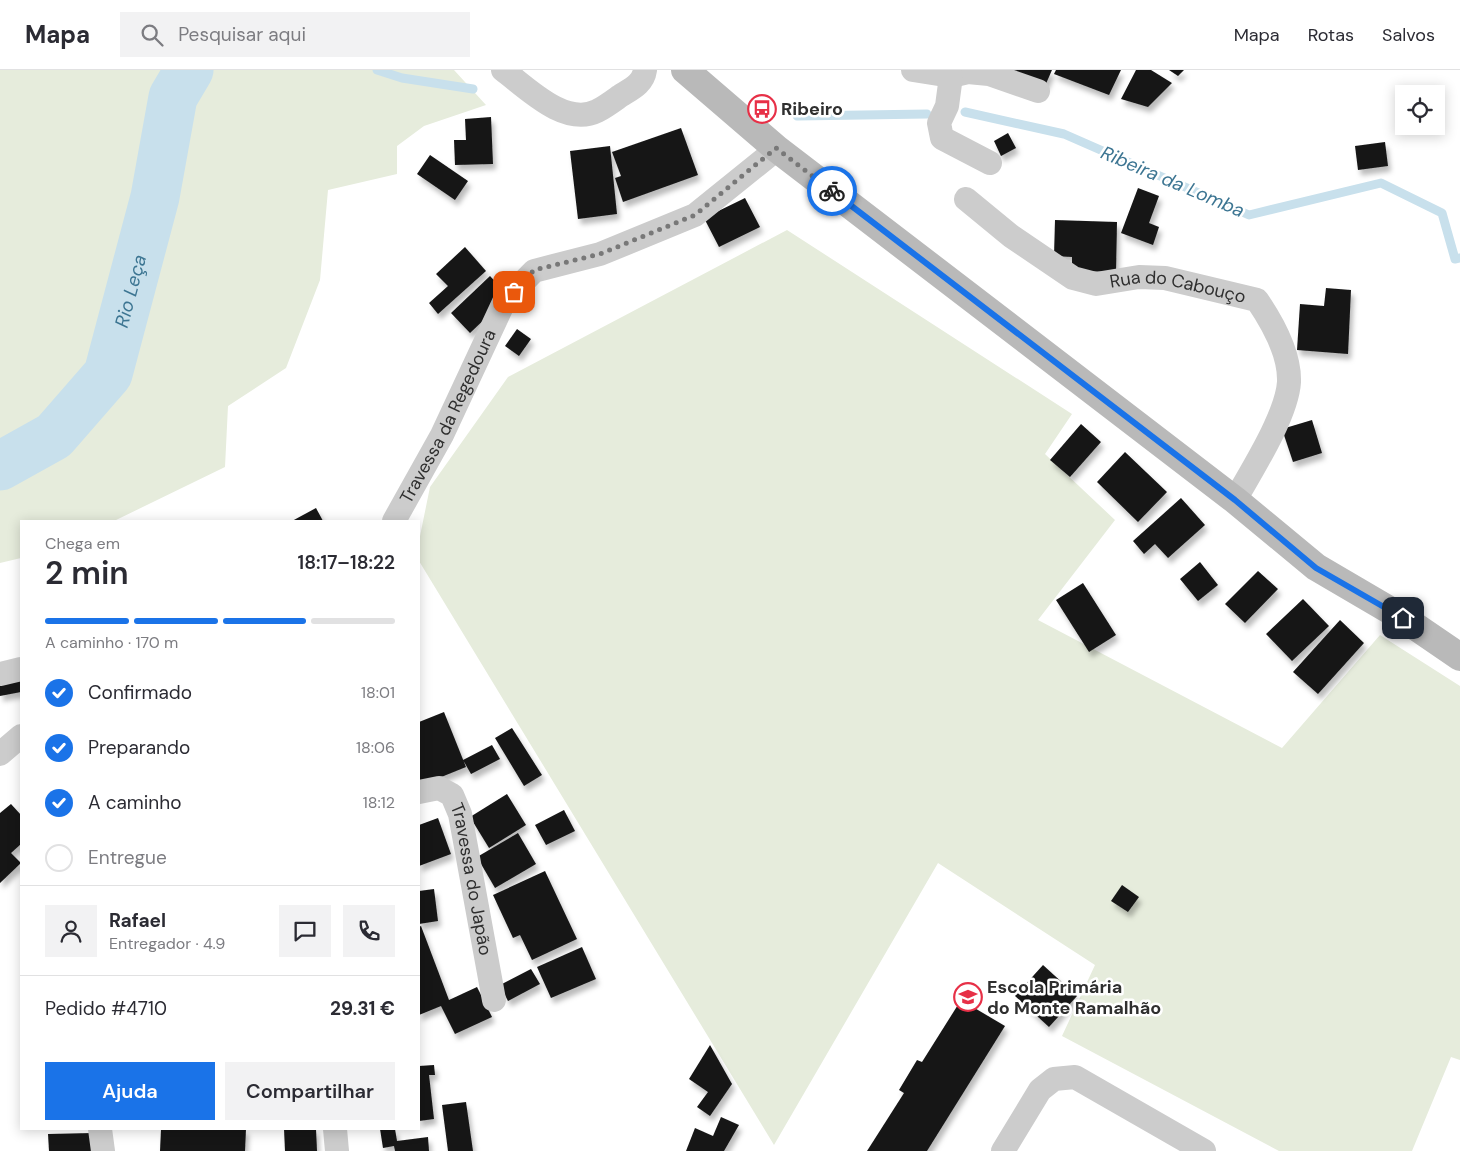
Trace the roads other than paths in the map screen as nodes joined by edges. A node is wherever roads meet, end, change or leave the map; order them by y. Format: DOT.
graph roads {
  1 [pos="503,70"];
  2 [pos="646,70"];
  3 [pos="684,70"];
  4 [pos="913,70"];
  5 [pos="951,76"];
  6 [pos="1038,90"];
  7 [pos="776,148"];
  8 [pos="990,163"];
  9 [pos="966,199"];
  10 [pos="1235,500"];
  11 [pos="395,520"];
  12 [pos="1403,618"];
  13 [pos="1460,634"];
  14 [pos="1460,657"];
  15 [pos="20,669"];
  16 [pos="0,674"];
  17 [pos="20,737"];
  18 [pos="0,754"];
  19 [pos="420,792"];
  20 [pos="494,1000"];
  21 [pos="100,1130"];
  22 [pos="335,1130"];
  23 [pos="103,1151"];
  24 [pos="337,1151"];
  25 [pos="1003,1151"];
  26 [pos="1204,1151"];
  1 -- 2 [label="street"];
  3 -- 7 [label="main road"];
  4 -- 5 [label="street"];
  5 -- 6 [label="street"];
  5 -- 8 [label="street"];
  7 -- 10 [label="main road"];
  7 -- 11 [label="street, Travessa da Regedoura"];
  9 -- 10 [label="street, Rua do Cabouço"];
  10 -- 12 [label="main road"];
  12 -- 13 [label="main road"];
  12 -- 14 [label="main road"];
  15 -- 16 [label="street"];
  17 -- 18 [label="street"];
  19 -- 20 [label="street, Travessa do Japão"];
  21 -- 23 [label="street"];
  22 -- 24 [label="street"];
  25 -- 26 [label="street"];
}
